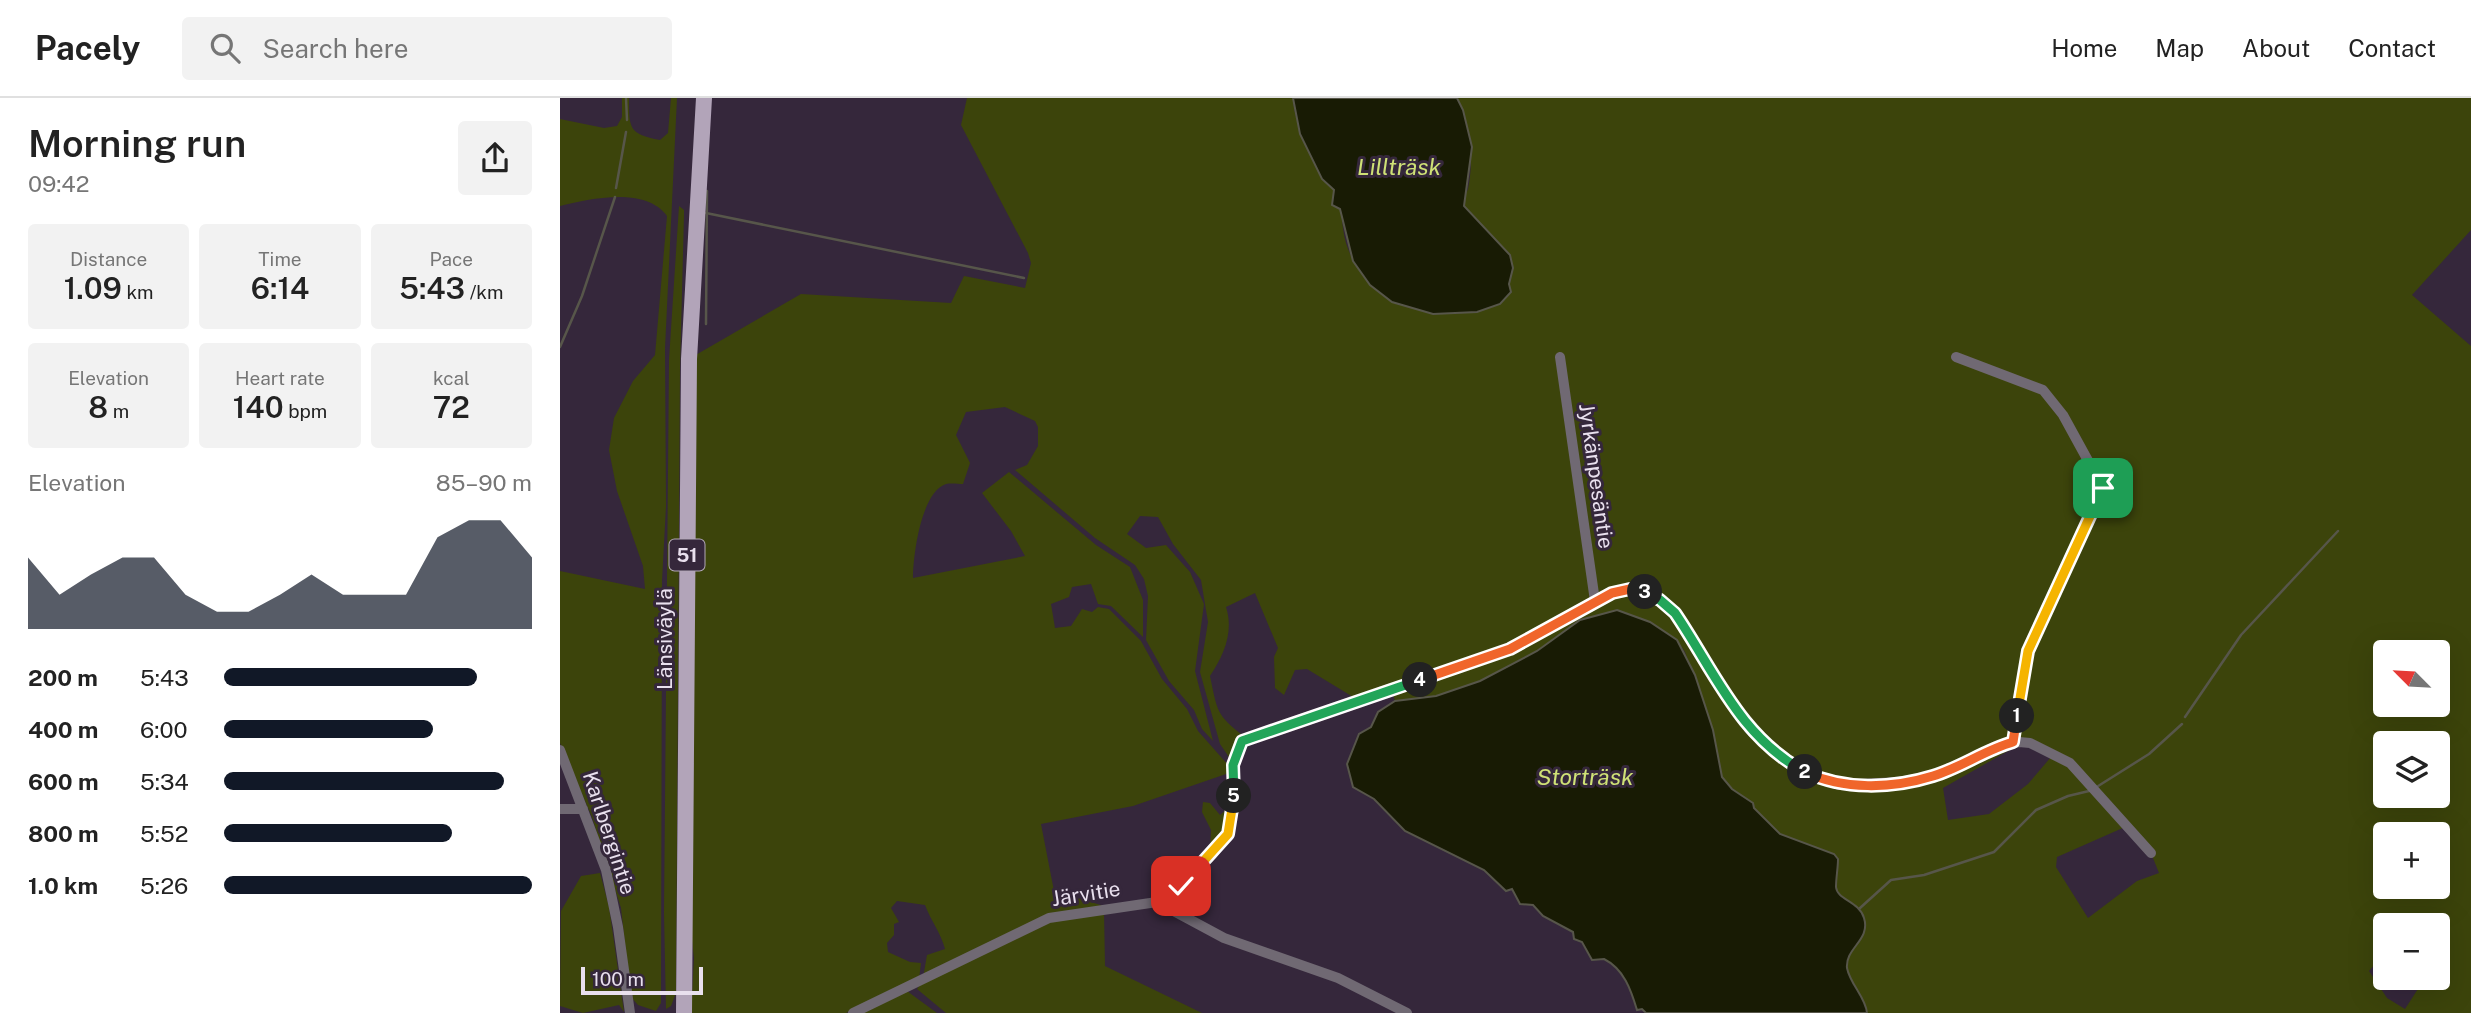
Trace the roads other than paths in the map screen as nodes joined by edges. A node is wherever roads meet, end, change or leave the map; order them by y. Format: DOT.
graph roads {
  1 [pos="704,98"];
  2 [pos="1560,357"];
  3 [pos="1956,357"];
  4 [pos="1595,601"];
  5 [pos="2013,742"];
  6 [pos="560,750"];
  7 [pos="583,808"];
  8 [pos="560,809"];
  9 [pos="2151,853"];
  10 [pos="1157,902"];
  11 [pos="629,1013"];
  12 [pos="684,1013"];
  13 [pos="853,1013"];
  14 [pos="1407,1013"];
  1 -- 12 [label="main road, Länsiväylä / 51"];
  2 -- 4 [label="street, Jyrkänpesäntie"];
  3 -- 5 [label="street"];
  4 -- 5 [label="street"];
  4 -- 10 [label="street"];
  5 -- 9 [label="street"];
  6 -- 7 [label="street, Karlbergintie"];
  7 -- 8 [label="street"];
  7 -- 11 [label="street, Karlbergintie"];
  10 -- 13 [label="street, Järvitie"];
  10 -- 14 [label="street"];
}
